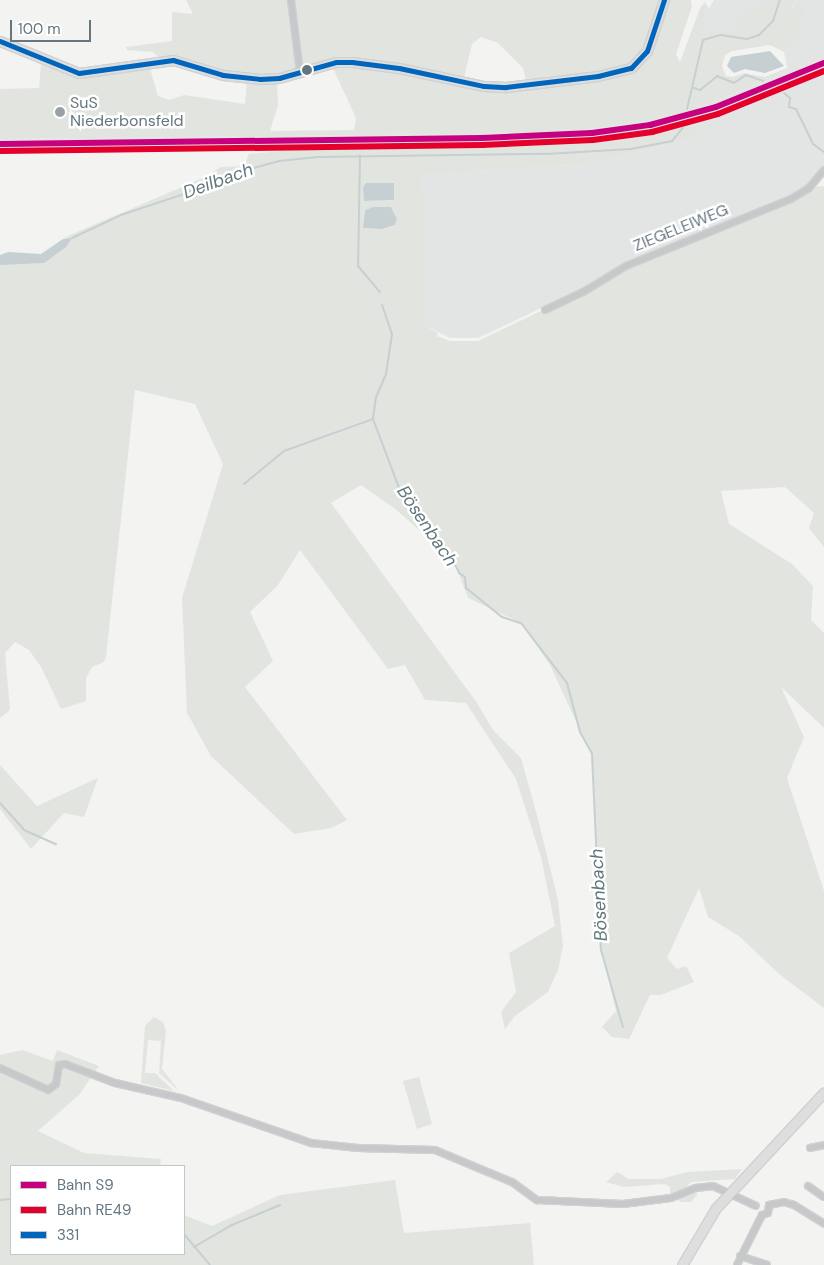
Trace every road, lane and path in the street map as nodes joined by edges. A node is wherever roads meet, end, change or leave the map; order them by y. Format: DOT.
graph roads {
  1 [pos="291,0"];
  2 [pos="664,0"];
  3 [pos="0,41"];
  4 [pos="300,72"];
  5 [pos="824,170"];
  6 [pos="545,310"];
  7 [pos="0,1068"];
  8 [pos="824,1092"];
  9 [pos="824,1145"];
  10 [pos="810,1148"];
  11 [pos="808,1186"];
  12 [pos="728,1193"];
  13 [pos="824,1197"];
  14 [pos="768,1205"];
  15 [pos="756,1206"];
  16 [pos="762,1215"];
  17 [pos="824,1224"];
  18 [pos="740,1256"];
  19 [pos="682,1265"];
  20 [pos="737,1265"];
  21 [pos="767,1265"];
  1 -- 4 [label="street"];
  2 -- 4 [label="main road"];
  3 -- 4 [label="main road"];
  5 -- 6 [label="street, ZIEGELEIWEG"];
  7 -- 12 [label="street"];
  8 -- 12 [label="main road"];
  9 -- 10 [label="street"];
  11 -- 13 [label="street"];
  12 -- 15 [label="street"];
  12 -- 19 [label="main road"];
  14 -- 15 [label="street"];
  14 -- 16 [label="street"];
  14 -- 17 [label="street"];
  15 -- 16 [label="street"];
  16 -- 18 [label="street"];
  18 -- 20 [label="street"];
  18 -- 21 [label="street"];
}
